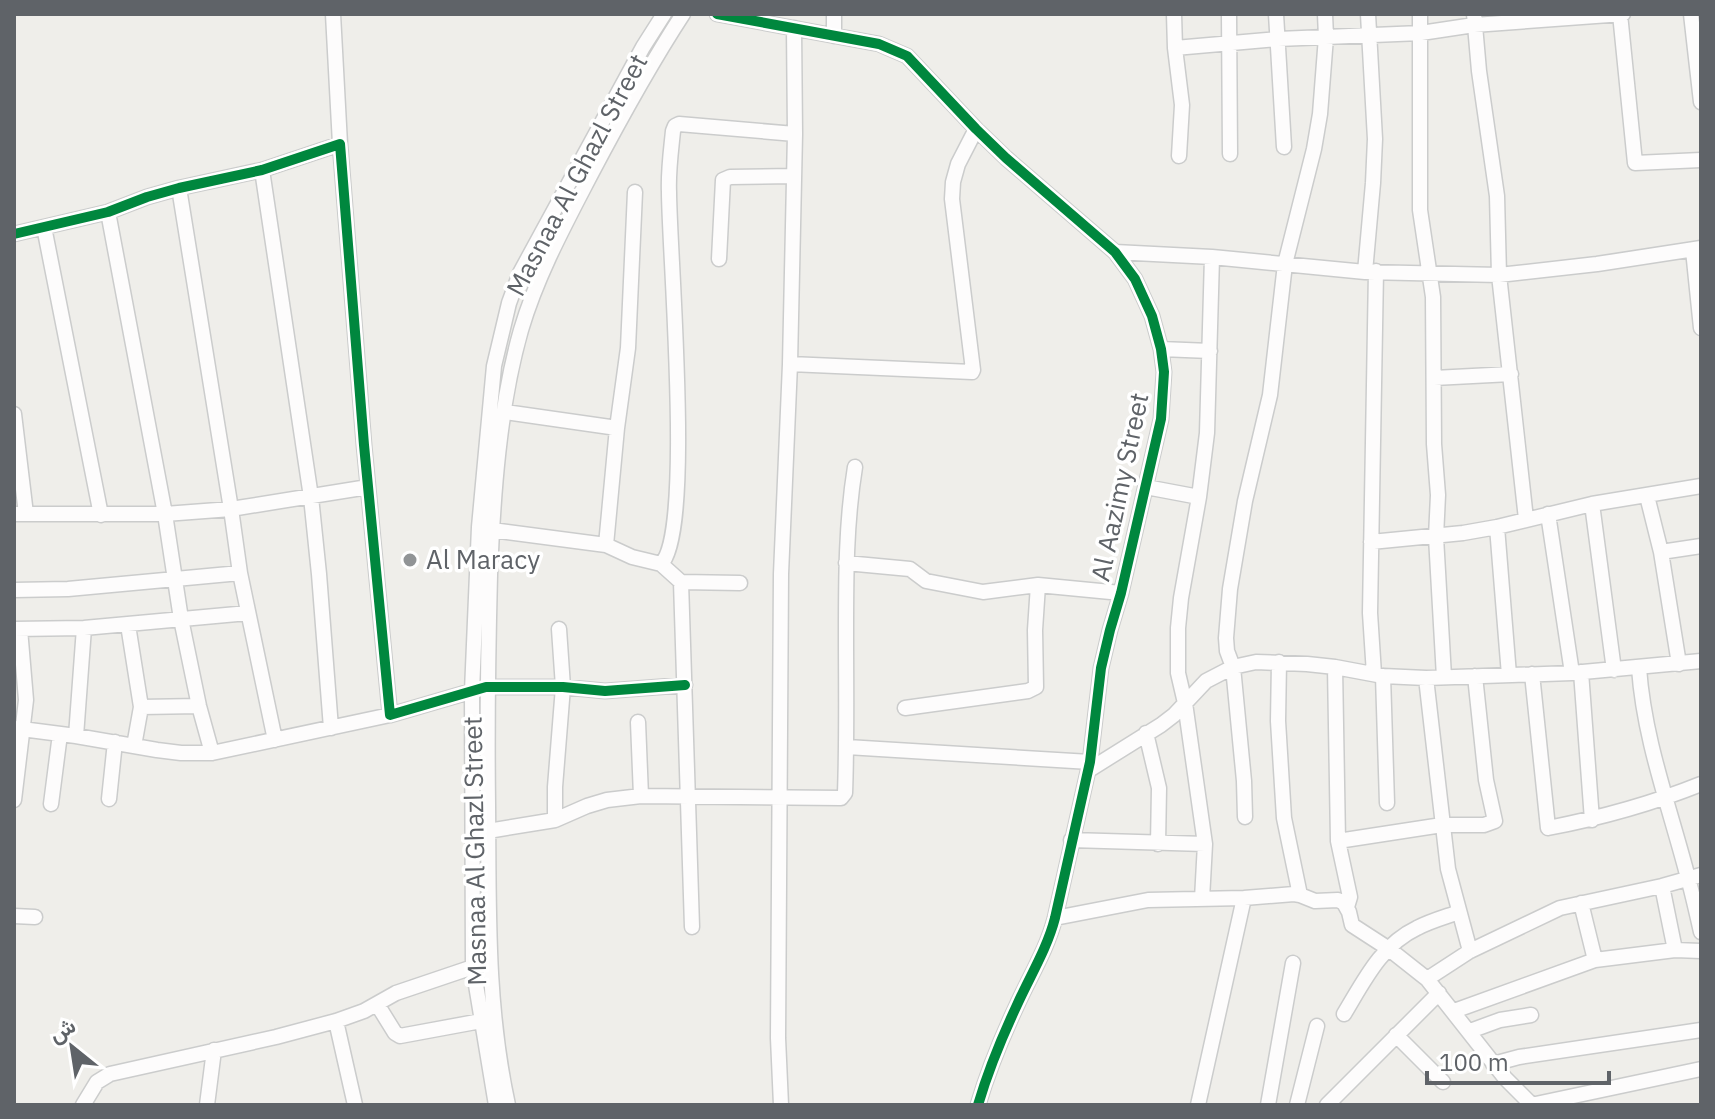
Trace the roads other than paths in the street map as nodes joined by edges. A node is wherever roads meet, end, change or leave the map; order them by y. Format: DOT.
graph roads {
  1 [pos="333,14"];
  2 [pos="664,14"];
  3 [pos="683,14"];
  4 [pos="717,14"];
  5 [pos="834,14"];
  6 [pos="1174,14"];
  7 [pos="1229,14"];
  8 [pos="1276,14"];
  9 [pos="1325,14"];
  10 [pos="1368,14"];
  11 [pos="1420,14"];
  12 [pos="1622,14"];
  13 [pos="1691,14"];
  14 [pos="1474,20"];
  15 [pos="794,28"];
  16 [pos="1421,33"];
  17 [pos="1369,35"];
  18 [pos="834,36"];
  19 [pos="1326,37"];
  20 [pos="1278,39"];
  21 [pos="1230,44"];
  22 [pos="1175,48"];
  23 [pos="1701,102"];
  24 [pos="976,129"];
  25 [pos="795,134"];
  26 [pos="340,144"];
  27 [pos="1284,147"];
  28 [pos="1230,154"];
  29 [pos="1179,156"];
  30 [pos="1701,160"];
  31 [pos="262,170"];
  32 [pos="793,176"];
  33 [pos="179,188"];
  34 [pos="635,192"];
  35 [pos="108,212"];
  36 [pos="44,227"];
  37 [pos="14,234"];
  38 [pos="535,243"];
  39 [pos="1697,249"];
  40 [pos="552,252"];
  41 [pos="1115,252"];
  42 [pos="1212,257"];
  43 [pos="719,259"];
  44 [pos="1285,264"];
  45 [pos="1370,272"];
  46 [pos="1430,274"];
  47 [pos="1499,275"];
  48 [pos="1701,328"];
  49 [pos="1161,349"];
  50 [pos="1210,351"];
  51 [pos="790,364"];
  52 [pos="1511,374"];
  53 [pos="1434,378"];
  54 [pos="505,412"];
  55 [pos="14,414"];
  56 [pos="617,428"];
  57 [pos="855,467"];
  58 [pos="1701,486"];
  59 [pos="368,487"];
  60 [pos="1146,487"];
  61 [pos="1647,496"];
  62 [pos="311,497"];
  63 [pos="1199,497"];
  64 [pos="1592,504"];
  65 [pos="231,509"];
  66 [pos="20,514"];
  67 [pos="165,514"];
  68 [pos="1548,514"];
  69 [pos="101,515"];
  70 [pos="1526,519"];
  71 [pos="1497,527"];
  72 [pos="492,530"];
  73 [pos="1436,537"];
  74 [pos="1371,542"];
  75 [pos="606,545"];
  76 [pos="1701,546"];
  77 [pos="1661,552"];
  78 [pos="846,563"];
  79 [pos="661,564"];
  80 [pos="240,573"];
  81 [pos="176,580"];
  82 [pos="681,582"];
  83 [pos="740,583"];
  84 [pos="1038,585"];
  85 [pos="14,590"];
  86 [pos="1121,593"];
  87 [pos="248,613"];
  88 [pos="181,619"];
  89 [pos="128,625"];
  90 [pos="84,628"];
  91 [pos="17,629"];
  92 [pos="559,629"];
  93 [pos="1279,662"];
  94 [pos="1679,664"];
  95 [pos="1700,665"];
  96 [pos="1233,667"];
  97 [pos="1335,667"];
  98 [pos="1639,668"];
  99 [pos="1614,670"];
  100 [pos="1576,673"];
  101 [pos="1532,674"];
  102 [pos="1378,675"];
  103 [pos="1509,675"];
  104 [pos="1475,676"];
  105 [pos="1444,677"];
  106 [pos="1426,678"];
  107 [pos="685,685"];
  108 [pos="563,687"];
  109 [pos="479,689"];
  110 [pos="1185,703"];
  111 [pos="199,706"];
  112 [pos="141,707"];
  113 [pos="905,708"];
  114 [pos="390,715"];
  115 [pos="638,722"];
  116 [pos="331,728"];
  117 [pos="19,729"];
  118 [pos="1146,733"];
  119 [pos="60,734"];
  120 [pos="76,736"];
  121 [pos="275,740"];
  122 [pos="115,742"];
  123 [pos="134,746"];
  124 [pos="847,747"];
  125 [pos="212,753"];
  126 [pos="1090,766"];
  127 [pos="1701,784"];
  128 [pos="641,796"];
  129 [pos="686,796"];
  130 [pos="780,798"];
  131 [pos="1665,798"];
  132 [pos="109,799"];
  133 [pos="14,800"];
  134 [pos="1387,803"];
  135 [pos="51,804"];
  136 [pos="1245,817"];
  137 [pos="555,820"];
  138 [pos="1592,820"];
  139 [pos="1442,825"];
  140 [pos="488,831"];
  141 [pos="1071,840"];
  142 [pos="1338,841"];
  143 [pos="1158,844"];
  144 [pos="1205,844"];
  145 [pos="1695,876"];
  146 [pos="1662,886"];
  147 [pos="1300,895"];
  148 [pos="1244,898"];
  149 [pos="1202,899"];
  150 [pos="1581,903"];
  151 [pos="1347,907"];
  152 [pos="1459,912"];
  153 [pos="14,916"];
  154 [pos="35,917"];
  155 [pos="1055,918"];
  156 [pos="692,927"];
  157 [pos="1701,932"];
  158 [pos="1389,949"];
  159 [pos="1675,950"];
  160 [pos="1470,951"];
  161 [pos="1701,951"];
  162 [pos="1595,960"];
  163 [pos="1293,963"];
  164 [pos="489,964"];
  165 [pos="473,967"];
  166 [pos="1427,979"];
  167 [pos="1439,993"];
  168 [pos="377,1004"];
  169 [pos="1454,1011"];
  170 [pos="1344,1014"];
  171 [pos="1531,1015"];
  172 [pos="1701,1016"];
  173 [pos="336,1021"];
  174 [pos="481,1021"];
  175 [pos="1317,1026"];
  176 [pos="1701,1029"];
  177 [pos="1470,1031"];
  178 [pos="1396,1035"];
  179 [pos="214,1050"];
  180 [pos="1493,1064"];
  181 [pos="1701,1069"];
  182 [pos="1443,1082"];
  183 [pos="83,1105"];
  184 [pos="207,1105"];
  185 [pos="355,1105"];
  186 [pos="496,1105"];
  187 [pos="508,1105"];
  188 [pos="781,1105"];
  189 [pos="978,1105"];
  190 [pos="1198,1105"];
  191 [pos="1268,1105"];
  192 [pos="1297,1105"];
  193 [pos="1327,1105"];
  194 [pos="1532,1105"];
  1 -- 26 [label="street"];
  2 -- 38 [label="street, Masnaa Al Ghazl Street"];
  3 -- 40 [label="street, Masnaa Al Ghazl Street"];
  4 -- 15 [label="street, Al Aazimy Street"];
  5 -- 18 [label="street"];
  6 -- 22 [label="street"];
  7 -- 21 [label="street"];
  8 -- 20 [label="street"];
  9 -- 19 [label="street"];
  10 -- 17 [label="street"];
  11 -- 16 [label="street"];
  12 -- 14 [label="street"];
  12 -- 30 [label="street"];
  13 -- 23 [label="street"];
  14 -- 16 [label="street"];
  14 -- 47 [label="street"];
  15 -- 18 [label="street, Al Aazimy Street"];
  15 -- 25 [label="street"];
  16 -- 17 [label="street"];
  16 -- 46 [label="street"];
  17 -- 19 [label="street"];
  17 -- 45 [label="street"];
  18 -- 24 [label="street, Al Aazimy Street"];
  19 -- 20 [label="street"];
  19 -- 44 [label="street"];
  20 -- 21 [label="street"];
  20 -- 27 [label="street"];
  21 -- 22 [label="street"];
  21 -- 28 [label="street"];
  22 -- 29 [label="street"];
  24 -- 41 [label="street, Al Aazimy Street"];
  24 -- 51 [label="street"];
  25 -- 32 [label="street"];
  25 -- 79 [label="street"];
  26 -- 31 [label="street"];
  26 -- 59 [label="street"];
  31 -- 33 [label="street"];
  31 -- 62 [label="street"];
  32 -- 43 [label="street"];
  32 -- 51 [label="street"];
  33 -- 35 [label="street"];
  33 -- 65 [label="street"];
  34 -- 56 [label="street"];
  35 -- 36 [label="street"];
  35 -- 67 [label="street"];
  36 -- 37 [label="street"];
  36 -- 69 [label="street"];
  38 -- 40 [label="street"];
  38 -- 109 [label="street, Masnaa Al Ghazl Street"];
  39 -- 47 [label="street"];
  39 -- 48 [label="street"];
  40 -- 54 [label="street, Masnaa Al Ghazl Street"];
  41 -- 42 [label="street"];
  41 -- 49 [label="street, Al Aazimy Street"];
  42 -- 44 [label="street"];
  42 -- 50 [label="street"];
  44 -- 45 [label="street"];
  44 -- 96 [label="street"];
  45 -- 46 [label="street"];
  45 -- 74 [label="street"];
  46 -- 47 [label="street"];
  46 -- 53 [label="street"];
  47 -- 52 [label="street"];
  49 -- 50 [label="street"];
  49 -- 60 [label="street, Al Aazimy Street"];
  50 -- 63 [label="street"];
  51 -- 130 [label="street"];
  52 -- 53 [label="street"];
  52 -- 70 [label="street"];
  53 -- 73 [label="street"];
  54 -- 56 [label="street"];
  54 -- 72 [label="street, Masnaa Al Ghazl Street"];
  55 -- 66 [label="street"];
  56 -- 75 [label="street"];
  57 -- 78 [label="street"];
  58 -- 61 [label="street"];
  59 -- 62 [label="street"];
  59 -- 114 [label="street"];
  60 -- 63 [label="street"];
  60 -- 86 [label="street, Al Aazimy Street"];
  61 -- 64 [label="street"];
  61 -- 77 [label="street"];
  62 -- 65 [label="street"];
  62 -- 116 [label="street"];
  63 -- 110 [label="street"];
  64 -- 68 [label="street"];
  64 -- 99 [label="street"];
  65 -- 67 [label="street"];
  65 -- 80 [label="street"];
  66 -- 69 [label="street"];
  67 -- 69 [label="street"];
  67 -- 81 [label="street"];
  68 -- 70 [label="street"];
  68 -- 100 [label="street"];
  70 -- 71 [label="street"];
  71 -- 73 [label="street"];
  71 -- 103 [label="street"];
  72 -- 75 [label="street"];
  72 -- 109 [label="street, Masnaa Al Ghazl Street"];
  73 -- 74 [label="street"];
  73 -- 105 [label="street"];
  74 -- 102 [label="street"];
  75 -- 79 [label="street"];
  76 -- 77 [label="street"];
  77 -- 94 [label="street"];
  78 -- 84 [label="street"];
  78 -- 124 [label="street"];
  79 -- 82 [label="street"];
  80 -- 81 [label="street"];
  80 -- 87 [label="street"];
  81 -- 85 [label="street"];
  81 -- 88 [label="street"];
  82 -- 83 [label="street"];
  82 -- 107 [label="street"];
  84 -- 86 [label="street"];
  84 -- 113 [label="street"];
  86 -- 126 [label="street, Al Aazimy Street"];
  87 -- 88 [label="street"];
  87 -- 121 [label="street"];
  88 -- 89 [label="street"];
  88 -- 111 [label="street"];
  89 -- 90 [label="street"];
  89 -- 112 [label="street"];
  90 -- 91 [label="street"];
  90 -- 120 [label="street"];
  91 -- 117 [label="street"];
  92 -- 108 [label="street"];
  93 -- 96 [label="street"];
  93 -- 97 [label="street"];
  93 -- 147 [label="street"];
  94 -- 95 [label="street"];
  94 -- 98 [label="street"];
  96 -- 110 [label="street"];
  96 -- 136 [label="street"];
  97 -- 102 [label="street"];
  97 -- 142 [label="street"];
  98 -- 99 [label="street"];
  98 -- 131 [label="street"];
  99 -- 100 [label="street"];
  100 -- 101 [label="street"];
  100 -- 138 [label="street"];
  101 -- 103 [label="street"];
  101 -- 138 [label="street"];
  102 -- 106 [label="street"];
  102 -- 134 [label="street"];
  103 -- 104 [label="street"];
  104 -- 105 [label="street"];
  104 -- 139 [label="street"];
  105 -- 106 [label="street"];
  106 -- 139 [label="street"];
  107 -- 108 [label="street"];
  107 -- 129 [label="street"];
  108 -- 109 [label="street"];
  108 -- 137 [label="street"];
  109 -- 114 [label="street"];
  109 -- 140 [label="street, Masnaa Al Ghazl Street"];
  109 -- 165 [label="street, Masnaa Al Ghazl Street"];
  110 -- 118 [label="street"];
  110 -- 144 [label="street"];
  111 -- 112 [label="street"];
  111 -- 125 [label="street"];
  112 -- 123 [label="street"];
  114 -- 116 [label="street"];
  115 -- 128 [label="street"];
  116 -- 121 [label="street"];
  117 -- 119 [label="street"];
  117 -- 133 [label="street"];
  118 -- 126 [label="street"];
  118 -- 143 [label="street"];
  119 -- 120 [label="street"];
  119 -- 135 [label="street"];
  120 -- 122 [label="street"];
  121 -- 125 [label="street"];
  122 -- 123 [label="street"];
  122 -- 132 [label="street"];
  123 -- 125 [label="street"];
  124 -- 126 [label="street"];
  124 -- 130 [label="street"];
  126 -- 141 [label="street, Al Aazimy Street"];
  127 -- 131 [label="street"];
  128 -- 129 [label="street"];
  128 -- 137 [label="street"];
  129 -- 130 [label="street"];
  129 -- 156 [label="street"];
  130 -- 188 [label="street"];
  131 -- 138 [label="street"];
  131 -- 145 [label="street"];
  137 -- 140 [label="street"];
  139 -- 142 [label="street"];
  139 -- 152 [label="street"];
  140 -- 164 [label="street, Masnaa Al Ghazl Street"];
  141 -- 143 [label="street"];
  141 -- 155 [label="street, Al Aazimy Street"];
  142 -- 151 [label="street"];
  143 -- 144 [label="street"];
  144 -- 149 [label="street"];
  145 -- 146 [label="street"];
  145 -- 157 [label="street"];
  146 -- 150 [label="street"];
  146 -- 159 [label="street"];
  147 -- 148 [label="street"];
  147 -- 151 [label="street"];
  148 -- 149 [label="street"];
  148 -- 190 [label="street"];
  149 -- 155 [label="street"];
  150 -- 160 [label="street"];
  150 -- 162 [label="street"];
  151 -- 158 [label="street"];
  152 -- 158 [label="street"];
  152 -- 160 [label="street"];
  153 -- 154 [label="street"];
  155 -- 189 [label="street, Al Aazimy Street"];
  158 -- 166 [label="street"];
  158 -- 170 [label="street"];
  159 -- 161 [label="street"];
  159 -- 162 [label="street"];
  160 -- 166 [label="street"];
  162 -- 169 [label="street"];
  163 -- 191 [label="street"];
  164 -- 165 [label="street"];
  164 -- 187 [label="street, Masnaa Al Ghazl Street"];
  165 -- 168 [label="street"];
  165 -- 174 [label="street, Masnaa Al Ghazl Street"];
  166 -- 167 [label="street"];
  167 -- 169 [label="street"];
  167 -- 178 [label="street"];
  168 -- 173 [label="street"];
  168 -- 174 [label="street"];
  169 -- 177 [label="street"];
  171 -- 177 [label="street"];
  172 -- 176 [label="street"];
  173 -- 179 [label="street"];
  173 -- 185 [label="street"];
  174 -- 186 [label="street, Masnaa Al Ghazl Street"];
  175 -- 192 [label="street"];
  176 -- 180 [label="street"];
  177 -- 180 [label="street"];
  178 -- 182 [label="street"];
  178 -- 193 [label="street"];
  179 -- 183 [label="street"];
  179 -- 184 [label="street"];
  180 -- 194 [label="street"];
  181 -- 194 [label="street"];
}
